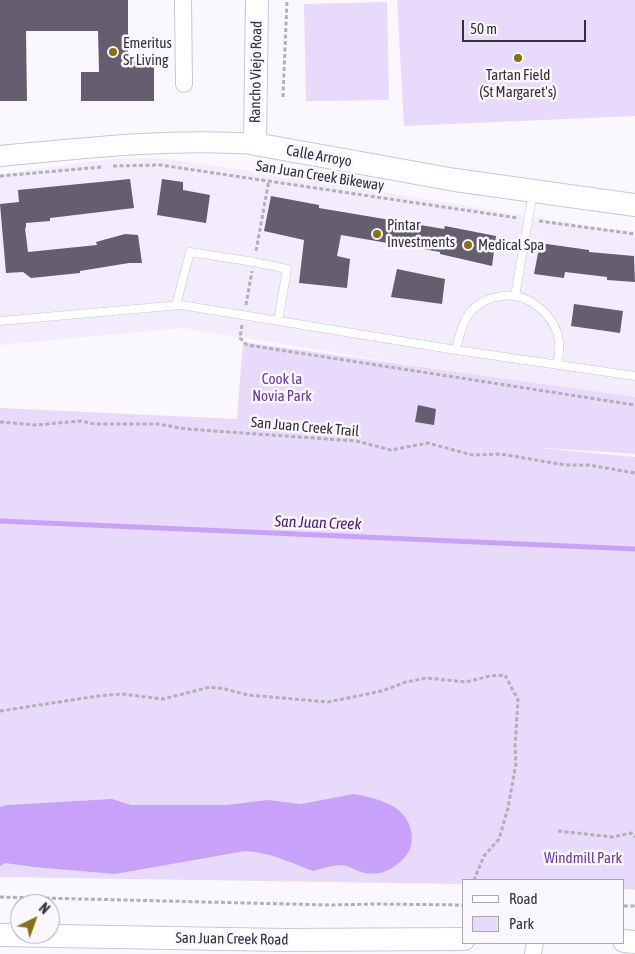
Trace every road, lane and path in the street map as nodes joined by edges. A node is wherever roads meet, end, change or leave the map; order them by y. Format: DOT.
graph roads {
  1 [pos="184,0"];
  2 [pos="257,0"];
  3 [pos="287,0"];
  4 [pos="184,84"];
  5 [pos="283,97"];
  6 [pos="255,144"];
  7 [pos="0,156"];
  8 [pos="0,176"];
  9 [pos="533,192"];
  10 [pos="635,205"];
  11 [pos="528,220"];
  12 [pos="635,234"];
  13 [pos="515,296"];
  14 [pos="176,305"];
  15 [pos="0,321"];
  16 [pos="278,321"];
  17 [pos="456,350"];
  18 [pos="558,364"];
  19 [pos="635,376"];
  20 [pos="0,422"];
  21 [pos="635,473"];
  22 [pos="0,711"];
  23 [pos="558,832"];
  24 [pos="635,837"];
  25 [pos="474,879"];
  26 [pos="0,897"];
  27 [pos="462,905"];
  28 [pos="0,935"];
  29 [pos="462,939"];
  1 -- 4 [label="street"];
  2 -- 6 [label="main road, Rancho Viejo Road"];
  3 -- 5 [label="path"];
  6 -- 7 [label="street, Calle Arroyo"];
  6 -- 9 [label="main road, Calle Arroyo"];
  8 -- 11 [label="path, San Juan Creek Bikeway"];
  9 -- 10 [label="main road, Calle Arroyo"];
  9 -- 11 [label="lane"];
  11 -- 12 [label="path, San Juan Creek Bikeway"];
  11 -- 13 [label="lane"];
  13 -- 17 [label="lane"];
  13 -- 18 [label="lane"];
  14 -- 15 [label="lane"];
  14 -- 16 [label="lane"];
  14 -- 16 [label="lane"];
  16 -- 17 [label="lane"];
  17 -- 18 [label="lane"];
  18 -- 19 [label="lane"];
  20 -- 21 [label="path, San Juan Creek Trail"];
  22 -- 25 [label="path"];
  23 -- 24 [label="path"];
  26 -- 27 [label="path"];
  28 -- 29 [label="main road, San Juan Creek Road"];
}
